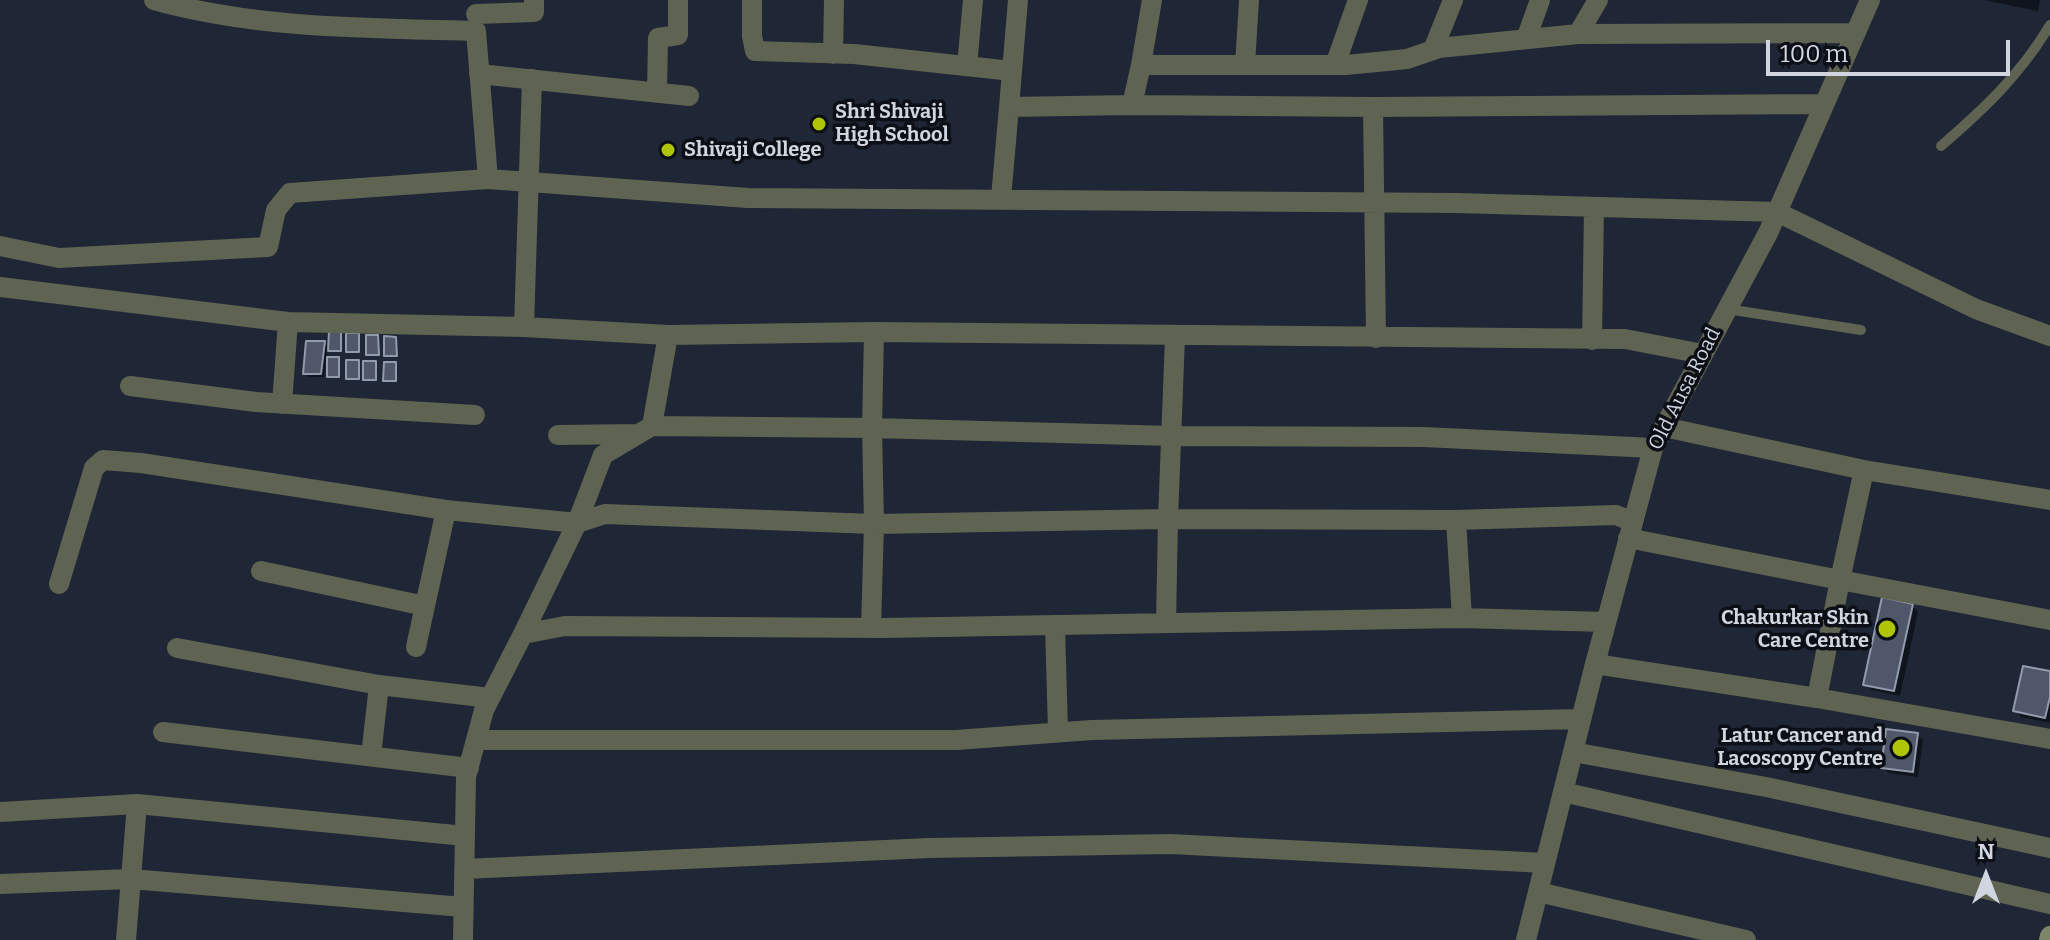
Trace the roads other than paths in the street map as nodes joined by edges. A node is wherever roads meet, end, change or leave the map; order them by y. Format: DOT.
graph roads {
  1 [pos="154,0"];
  2 [pos="534,0"];
  3 [pos="678,0"];
  4 [pos="752,0"];
  5 [pos="834,0"];
  6 [pos="973,0"];
  7 [pos="1018,0"];
  8 [pos="1152,0"];
  9 [pos="1249,0"];
  10 [pos="1358,0"];
  11 [pos="1453,0"];
  12 [pos="1540,0"];
  13 [pos="1598,0"];
  14 [pos="1870,0"];
  15 [pos="196,6"];
  16 [pos="476,15"];
  17 [pos="2050,25"];
  18 [pos="1854,33"];
  19 [pos="1578,34"];
  20 [pos="1526,39"];
  21 [pos="1433,50"];
  22 [pos="833,54"];
  23 [pos="1141,65"];
  24 [pos="1245,65"];
  25 [pos="1335,65"];
  26 [pos="967,66"];
  27 [pos="1012,71"];
  28 [pos="479,74"];
  29 [pos="532,79"];
  30 [pos="657,92"];
  31 [pos="689,96"];
  32 [pos="1823,104"];
  33 [pos="1132,105"];
  34 [pos="1009,107"];
  35 [pos="1373,107"];
  36 [pos="1941,146"];
  37 [pos="488,179"];
  38 [pos="530,181"];
  39 [pos="1001,198"];
  40 [pos="1373,202"];
  41 [pos="1594,207"];
  42 [pos="1777,212"];
  43 [pos="0,246"];
  44 [pos="0,287"];
  45 [pos="1727,309"];
  46 [pos="288,322"];
  47 [pos="524,327"];
  48 [pos="1861,330"];
  49 [pos="874,332"];
  50 [pos="668,335"];
  51 [pos="2050,336"];
  52 [pos="1175,337"];
  53 [pos="1376,338"];
  54 [pos="1592,340"];
  55 [pos="1703,354"];
  56 [pos="130,386"];
  57 [pos="282,404"];
  58 [pos="475,415"];
  59 [pos="1664,427"];
  60 [pos="872,428"];
  61 [pos="645,430"];
  62 [pos="558,435"];
  63 [pos="1173,436"];
  64 [pos="1653,448"];
  65 [pos="1864,470"];
  66 [pos="2050,500"];
  67 [pos="446,510"];
  68 [pos="1168,519"];
  69 [pos="1456,520"];
  70 [pos="577,523"];
  71 [pos="874,524"];
  72 [pos="1630,530"];
  73 [pos="261,571"];
  74 [pos="1840,580"];
  75 [pos="59,584"];
  76 [pos="425,606"];
  77 [pos="1462,618"];
  78 [pos="2050,620"];
  79 [pos="1606,622"];
  80 [pos="1166,623"];
  81 [pos="1055,625"];
  82 [pos="871,628"];
  83 [pos="523,634"];
  84 [pos="416,647"];
  85 [pos="177,648"];
  86 [pos="1595,664"];
  87 [pos="379,685"];
  88 [pos="490,698"];
  89 [pos="1817,698"];
  90 [pos="1581,719"];
  91 [pos="163,732"];
  92 [pos="1058,732"];
  93 [pos="2050,739"];
  94 [pos="476,740"];
  95 [pos="1573,752"];
  96 [pos="371,756"];
  97 [pos="469,768"];
  98 [pos="1563,792"];
  99 [pos="137,804"];
  100 [pos="0,812"];
  101 [pos="465,836"];
  102 [pos="2050,848"];
  103 [pos="1545,863"];
  104 [pos="464,869"];
  105 [pos="131,879"];
  106 [pos="0,884"];
  107 [pos="1538,892"];
  108 [pos="2050,904"];
  109 [pos="463,907"];
  110 [pos="126,940"];
  111 [pos="463,940"];
  112 [pos="1526,940"];
  113 [pos="1746,940"];
  1 -- 15 [label="street"];
  2 -- 16 [label="street"];
  3 -- 30 [label="street"];
  4 -- 22 [label="street"];
  5 -- 22 [label="street"];
  6 -- 26 [label="street"];
  7 -- 27 [label="street"];
  8 -- 23 [label="street"];
  9 -- 24 [label="street"];
  10 -- 25 [label="street"];
  11 -- 21 [label="street"];
  12 -- 20 [label="street"];
  13 -- 19 [label="street"];
  14 -- 18 [label="street, Old Ausa Road"];
  15 -- 16 [label="street"];
  16 -- 28 [label="street"];
  17 -- 36 [label="lane"];
  18 -- 19 [label="street"];
  18 -- 32 [label="street, Old Ausa Road"];
  19 -- 20 [label="street"];
  20 -- 21 [label="street"];
  21 -- 25 [label="street"];
  22 -- 26 [label="street"];
  23 -- 24 [label="street"];
  23 -- 33 [label="street"];
  24 -- 25 [label="street"];
  26 -- 27 [label="street"];
  27 -- 34 [label="street"];
  28 -- 29 [label="street"];
  28 -- 37 [label="street"];
  29 -- 30 [label="street"];
  29 -- 38 [label="street"];
  30 -- 31 [label="street"];
  32 -- 35 [label="street"];
  32 -- 42 [label="street, Old Ausa Road"];
  33 -- 34 [label="street"];
  33 -- 35 [label="street"];
  34 -- 39 [label="street"];
  35 -- 40 [label="street"];
  37 -- 38 [label="street"];
  37 -- 43 [label="street"];
  38 -- 39 [label="street"];
  38 -- 47 [label="street"];
  39 -- 40 [label="street"];
  40 -- 41 [label="street"];
  40 -- 53 [label="street"];
  41 -- 42 [label="street"];
  41 -- 54 [label="street"];
  42 -- 45 [label="street, Old Ausa Road"];
  42 -- 51 [label="street"];
  44 -- 46 [label="street"];
  45 -- 48 [label="lane"];
  45 -- 55 [label="street, Old Ausa Road"];
  46 -- 47 [label="street"];
  46 -- 57 [label="street"];
  47 -- 50 [label="street"];
  49 -- 50 [label="street"];
  49 -- 52 [label="street"];
  49 -- 60 [label="street"];
  50 -- 61 [label="street"];
  52 -- 53 [label="street"];
  52 -- 63 [label="street"];
  53 -- 54 [label="street"];
  54 -- 55 [label="street"];
  55 -- 59 [label="street, Old Ausa Road"];
  56 -- 57 [label="street"];
  57 -- 58 [label="street"];
  59 -- 64 [label="street, Old Ausa Road"];
  59 -- 65 [label="street"];
  60 -- 61 [label="street"];
  60 -- 63 [label="street"];
  60 -- 71 [label="street"];
  61 -- 62 [label="street"];
  61 -- 70 [label="street"];
  63 -- 64 [label="street"];
  63 -- 68 [label="street"];
  64 -- 72 [label="street, Old Ausa Road"];
  65 -- 66 [label="street"];
  65 -- 74 [label="street"];
  67 -- 70 [label="street"];
  67 -- 75 [label="street"];
  67 -- 76 [label="street"];
  68 -- 69 [label="street"];
  68 -- 71 [label="street"];
  68 -- 80 [label="street"];
  69 -- 72 [label="street"];
  69 -- 77 [label="street"];
  70 -- 71 [label="street"];
  70 -- 83 [label="street"];
  71 -- 82 [label="street"];
  72 -- 74 [label="street"];
  72 -- 79 [label="street, Old Ausa Road"];
  73 -- 76 [label="street"];
  74 -- 78 [label="street"];
  74 -- 89 [label="street"];
  76 -- 84 [label="street"];
  77 -- 79 [label="street"];
  77 -- 80 [label="street"];
  79 -- 86 [label="street, Old Ausa Road"];
  80 -- 81 [label="street"];
  81 -- 82 [label="street"];
  81 -- 92 [label="street"];
  82 -- 83 [label="street"];
  83 -- 88 [label="street"];
  85 -- 87 [label="street"];
  86 -- 89 [label="street"];
  86 -- 90 [label="street, Old Ausa Road"];
  87 -- 88 [label="street"];
  87 -- 96 [label="street"];
  88 -- 94 [label="street"];
  89 -- 93 [label="street"];
  90 -- 92 [label="street"];
  90 -- 95 [label="street, Old Ausa Road"];
  91 -- 96 [label="street"];
  92 -- 94 [label="street"];
  94 -- 97 [label="street"];
  95 -- 98 [label="street, Old Ausa Road"];
  95 -- 102 [label="street"];
  96 -- 97 [label="street"];
  97 -- 101 [label="street"];
  98 -- 103 [label="street, Old Ausa Road"];
  98 -- 108 [label="street"];
  99 -- 100 [label="street"];
  99 -- 101 [label="street"];
  99 -- 105 [label="street"];
  101 -- 104 [label="street"];
  103 -- 104 [label="street"];
  103 -- 107 [label="street, Old Ausa Road"];
  104 -- 109 [label="street"];
  105 -- 106 [label="street"];
  105 -- 109 [label="street"];
  105 -- 110 [label="street"];
  107 -- 112 [label="street, Old Ausa Road"];
  107 -- 113 [label="street"];
  109 -- 111 [label="street"];
}
